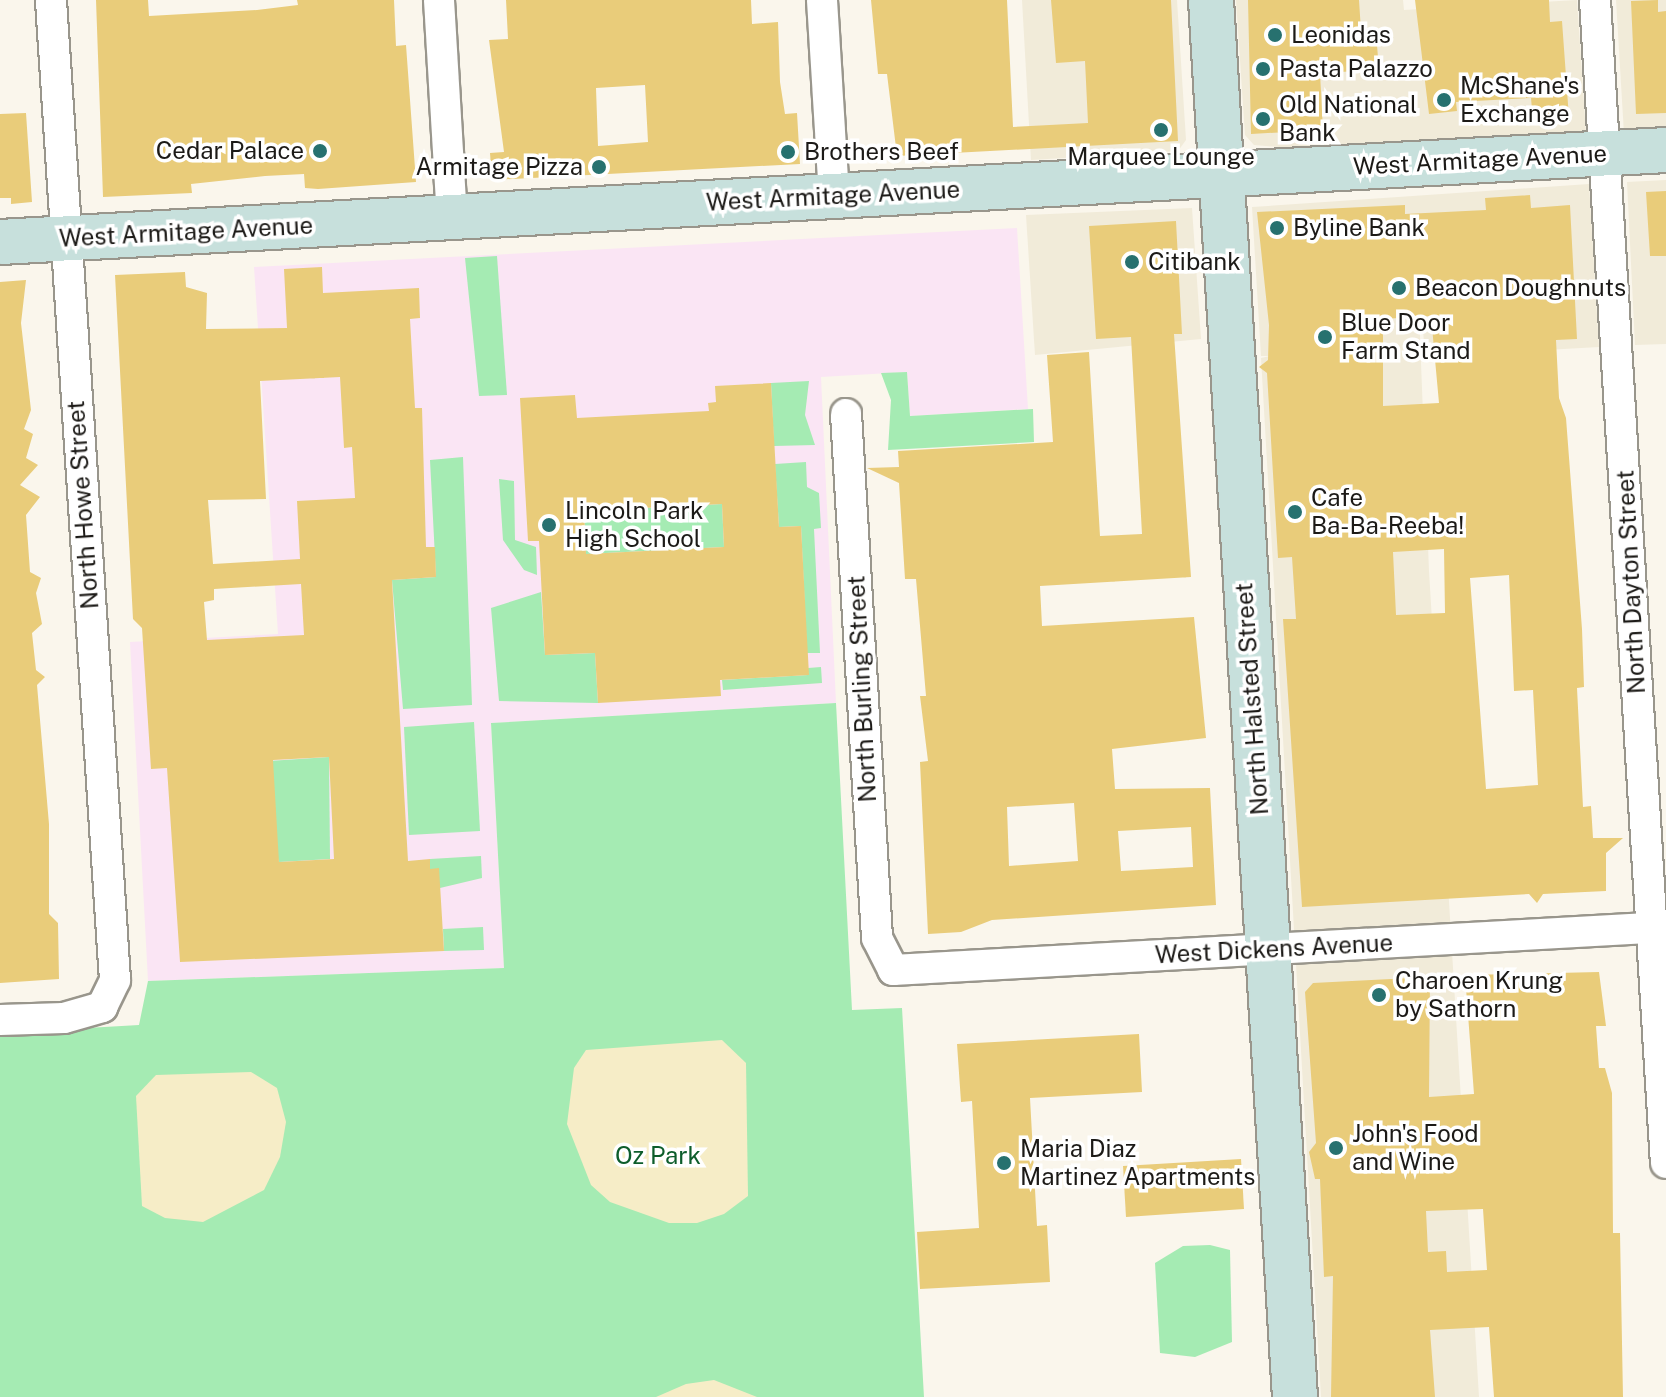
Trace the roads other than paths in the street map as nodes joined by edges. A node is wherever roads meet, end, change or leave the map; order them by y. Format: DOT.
graph roads {
  1 [pos="51,0"];
  2 [pos="439,0"];
  3 [pos="822,0"];
  4 [pos="1211,0"];
  5 [pos="1595,0"];
  6 [pos="1666,150"];
  7 [pos="1604,154"];
  8 [pos="1221,175"];
  9 [pos="834,196"];
  10 [pos="452,217"];
  11 [pos="66,238"];
  12 [pos="0,242"];
  13 [pos="846,414"];
  14 [pos="1659,927"];
  15 [pos="1267,949"];
  16 [pos="884,963"];
  17 [pos="0,1020"];
  18 [pos="1666,1163"];
  19 [pos="1295,1397"];
  1 -- 11 [label="street, North Howe Street"];
  2 -- 10 [label="street"];
  3 -- 9 [label="street"];
  4 -- 8 [label="main road, North Halsted Street"];
  5 -- 7 [label="street, North Dayton Street"];
  6 -- 7 [label="main road, West Armitage Avenue"];
  7 -- 8 [label="main road, West Armitage Avenue"];
  7 -- 14 [label="street, North Dayton Street"];
  8 -- 9 [label="main road, West Armitage Avenue"];
  8 -- 15 [label="main road, North Halsted Street"];
  9 -- 10 [label="main road, West Armitage Avenue"];
  10 -- 11 [label="main road, West Armitage Avenue"];
  11 -- 12 [label="main road, West Armitage Avenue"];
  11 -- 17 [label="street, North Howe Street"];
  13 -- 16 [label="street, North Burling Street"];
  14 -- 15 [label="street, West Dickens Avenue"];
  14 -- 18 [label="street, North Dayton Street"];
  15 -- 16 [label="street, West Dickens Avenue"];
  15 -- 19 [label="main road, North Halsted Street"];
}
